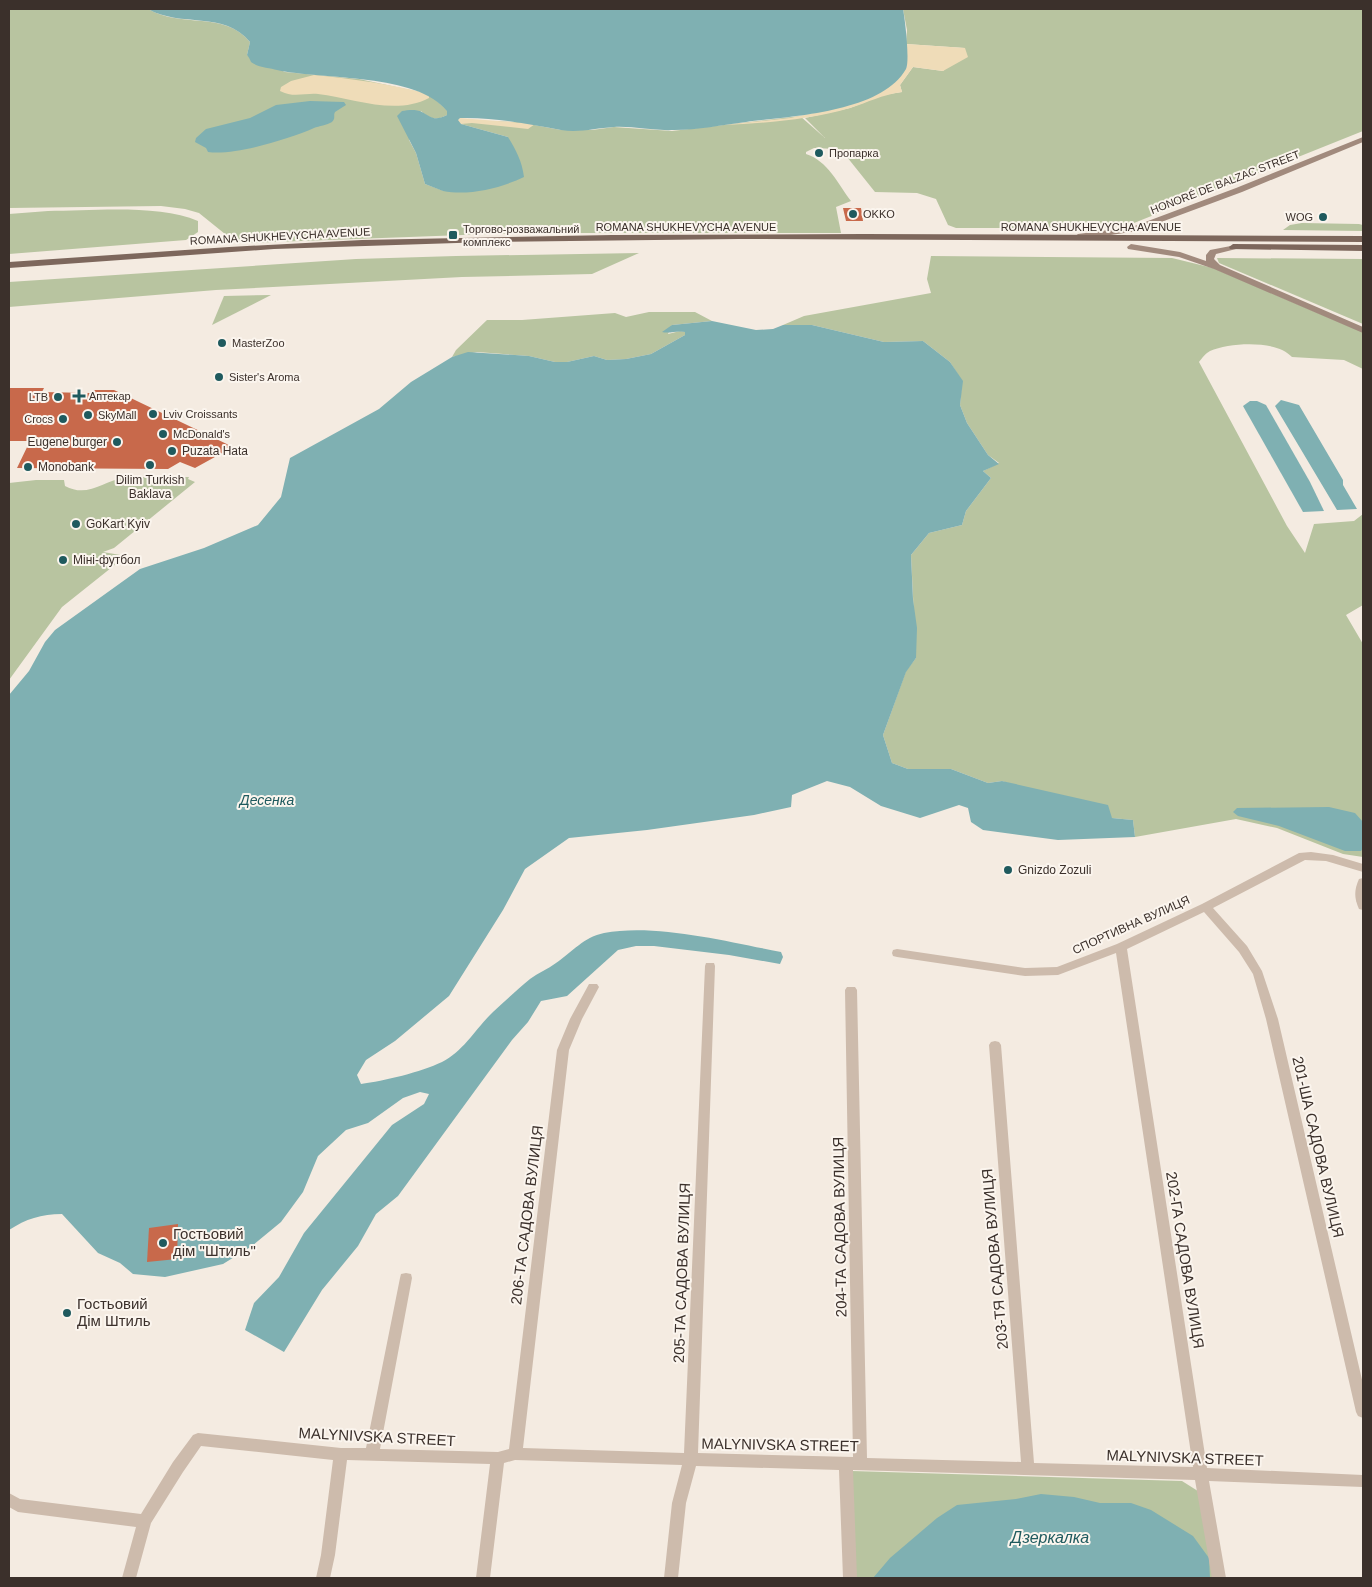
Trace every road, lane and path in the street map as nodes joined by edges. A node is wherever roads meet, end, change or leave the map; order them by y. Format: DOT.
graph roads {
  1 [pos="1363,139"];
  2 [pos="1063,238"];
  3 [pos="1363,239"];
  4 [pos="1131,247"];
  5 [pos="1233,247"];
  6 [pos="1363,248"];
  7 [pos="9,265"];
  8 [pos="1217,267"];
  9 [pos="9,272"];
  10 [pos="1363,330"];
  11 [pos="1363,868"];
  12 [pos="1363,882"];
  13 [pos="1363,906"];
  14 [pos="1206,907"];
  15 [pos="1120,947"];
  16 [pos="897,953"];
  17 [pos="710,966"];
  18 [pos="593,987"];
  19 [pos="852,990"];
  20 [pos="995,1045"];
  21 [pos="406,1278"];
  22 [pos="1363,1412"];
  23 [pos="341,1454"];
  24 [pos="515,1454"];
  25 [pos="372,1455"];
  26 [pos="498,1458"];
  27 [pos="691,1459"];
  28 [pos="853,1463"];
  29 [pos="1028,1470"];
  30 [pos="1201,1474"];
  31 [pos="1363,1481"];
  32 [pos="9,1500"];
  33 [pos="145,1521"];
  34 [pos="128,1578"];
  35 [pos="323,1578"];
  36 [pos="483,1578"];
  37 [pos="671,1578"];
  38 [pos="850,1578"];
  39 [pos="1219,1578"];
  1 -- 2 [label="main road, HONORÉ DE BALZAC STREET"];
  2 -- 3 [label="main road, ROMANA SHUKHEVYCHA AVENUE"];
  2 -- 7 [label="main road, ROMANA SHUKHEVYCHA AVENUE"];
  4 -- 5 [label="main road, ROMANA SHUKHEVYCHA AVENUE"];
  4 -- 8 [label="main road"];
  4 -- 9 [label="main road, ROMANA SHUKHEVYCHA AVENUE"];
  5 -- 6 [label="main road, ROMANA SHUKHEVYCHA AVENUE"];
  5 -- 8 [label="main road"];
  8 -- 10 [label="main road"];
  11 -- 14 [label="street, СПОРТИВНА ВУЛИЦЯ"];
  12 -- 13 [label="street"];
  14 -- 15 [label="street, СПОРТИВНА ВУЛИЦЯ"];
  14 -- 22 [label="street, 201-ША САДОВА ВУЛИЦЯ"];
  15 -- 16 [label="street, СПОРТИВНА ВУЛИЦЯ"];
  15 -- 30 [label="street, 202-ГА САДОВА ВУЛИЦЯ"];
  17 -- 27 [label="street, 205-ТА САДОВА ВУЛИЦЯ"];
  18 -- 24 [label="street, 206-ТА САДОВА ВУЛИЦЯ"];
  19 -- 28 [label="street, 204-ТА САДОВА ВУЛИЦЯ"];
  20 -- 29 [label="street, 203-ТЯ САДОВА ВУЛИЦЯ"];
  21 -- 25 [label="street"];
  23 -- 25 [label="street, MALYNIVSKA STREET"];
  23 -- 33 [label="street, MALYNIVSKA STREET"];
  23 -- 35 [label="street"];
  24 -- 26 [label="street, MALYNIVSKA STREET"];
  24 -- 27 [label="street, MALYNIVSKA STREET"];
  25 -- 26 [label="street, MALYNIVSKA STREET"];
  26 -- 36 [label="street"];
  27 -- 28 [label="street, MALYNIVSKA STREET"];
  27 -- 37 [label="street, 205-ТА САДОВА ВУЛИЦЯ"];
  28 -- 29 [label="street, MALYNIVSKA STREET"];
  28 -- 38 [label="street, 204-ТА САДОВА ВУЛИЦЯ"];
  29 -- 30 [label="street, MALYNIVSKA STREET"];
  30 -- 31 [label="street, MALYNIVSKA STREET"];
  30 -- 39 [label="street, 202-ГА САДОВА ВУЛИЦЯ"];
  32 -- 33 [label="street"];
  33 -- 34 [label="street"];
}
